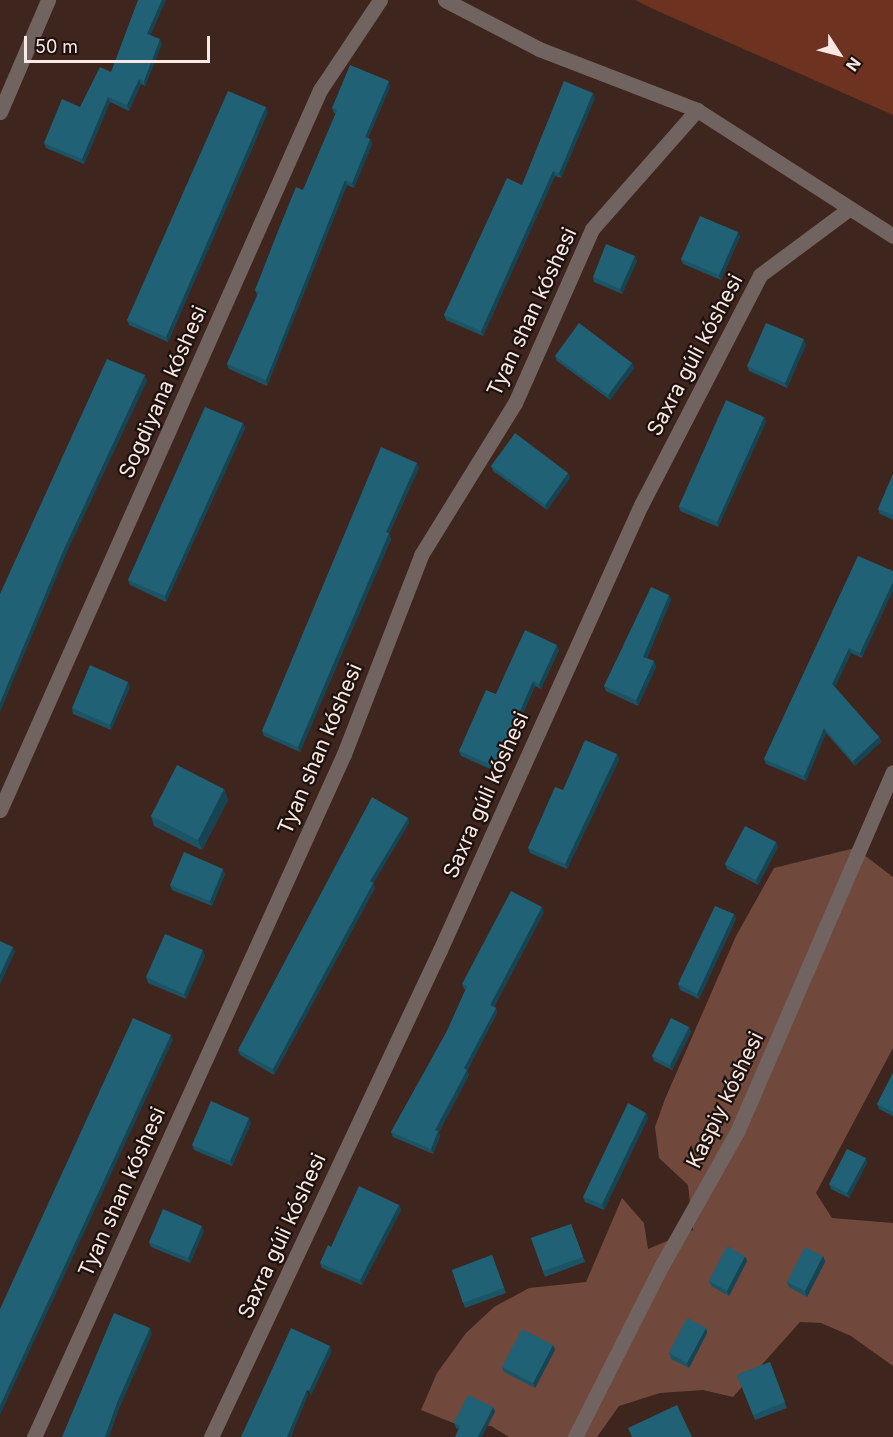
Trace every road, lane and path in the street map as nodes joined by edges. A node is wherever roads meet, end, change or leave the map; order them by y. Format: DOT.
graph roads {
  1 [pos="48,0"];
  2 [pos="380,0"];
  3 [pos="445,0"];
  4 [pos="697,110"];
  5 [pos="0,112"];
  6 [pos="849,209"];
  7 [pos="893,236"];
  8 [pos="893,772"];
  9 [pos="0,810"];
  10 [pos="34,1437"];
  11 [pos="211,1437"];
  12 [pos="575,1437"];
  1 -- 5 [label="street"];
  2 -- 9 [label="street, Sogdiyana kóshesi"];
  3 -- 4 [label="street"];
  4 -- 6 [label="street"];
  4 -- 10 [label="street, Tyan shan kóshesi"];
  6 -- 7 [label="street"];
  6 -- 11 [label="street, Saxra gúli kóshesi"];
  8 -- 12 [label="street, Kaspiy kóshesi"];
}
